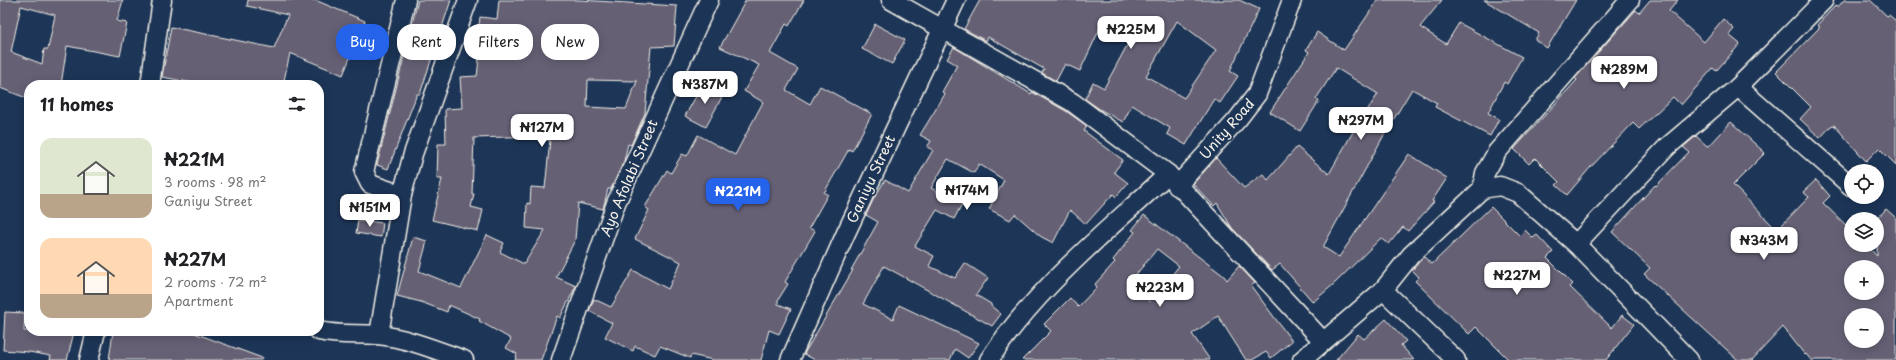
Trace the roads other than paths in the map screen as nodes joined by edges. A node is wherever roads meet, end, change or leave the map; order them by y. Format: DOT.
graph roads {
  1 [pos="162,0"];
  2 [pos="406,0"];
  3 [pos="468,0"];
  4 [pos="709,0"];
  5 [pos="891,0"];
  6 [pos="956,0"];
  7 [pos="1292,0"];
  8 [pos="1630,0"];
  9 [pos="1824,0"];
  10 [pos="942,29"];
  11 [pos="151,80"];
  12 [pos="1738,87"];
  13 [pos="1172,180"];
  14 [pos="1844,180"];
  15 [pos="1482,189"];
  16 [pos="402,195"];
  17 [pos="1576,244"];
  18 [pos="1383,290"];
  19 [pos="324,332"];
  20 [pos="379,335"];
  21 [pos="95,336"];
  22 [pos="1323,341"];
  23 [pos="89,360"];
  24 [pos="464,360"];
  25 [pos="561,360"];
  26 [pos="790,360"];
  27 [pos="989,360"];
  28 [pos="1302,360"];
  29 [pos="1456,360"];
  30 [pos="1689,360"];
  1 -- 11 [label="street"];
  2 -- 16 [label="street"];
  3 -- 16 [label="street"];
  4 -- 25 [label="street, Ayo Afolabi Street"];
  5 -- 10 [label="street"];
  6 -- 10 [label="street, Ganiyu Street"];
  7 -- 13 [label="street, Unity Road"];
  8 -- 15 [label="street"];
  9 -- 12 [label="street"];
  10 -- 13 [label="street"];
  10 -- 26 [label="street, Ganiyu Street"];
  12 -- 14 [label="street"];
  12 -- 17 [label="street"];
  13 -- 22 [label="street"];
  13 -- 27 [label="street, Unity Road"];
  15 -- 17 [label="street"];
  15 -- 18 [label="street"];
  16 -- 20 [label="street"];
  17 -- 30 [label="street"];
  18 -- 22 [label="street"];
  18 -- 29 [label="street"];
  19 -- 20 [label="street"];
  20 -- 24 [label="street"];
  21 -- 23 [label="street"];
  22 -- 28 [label="street"];
}
